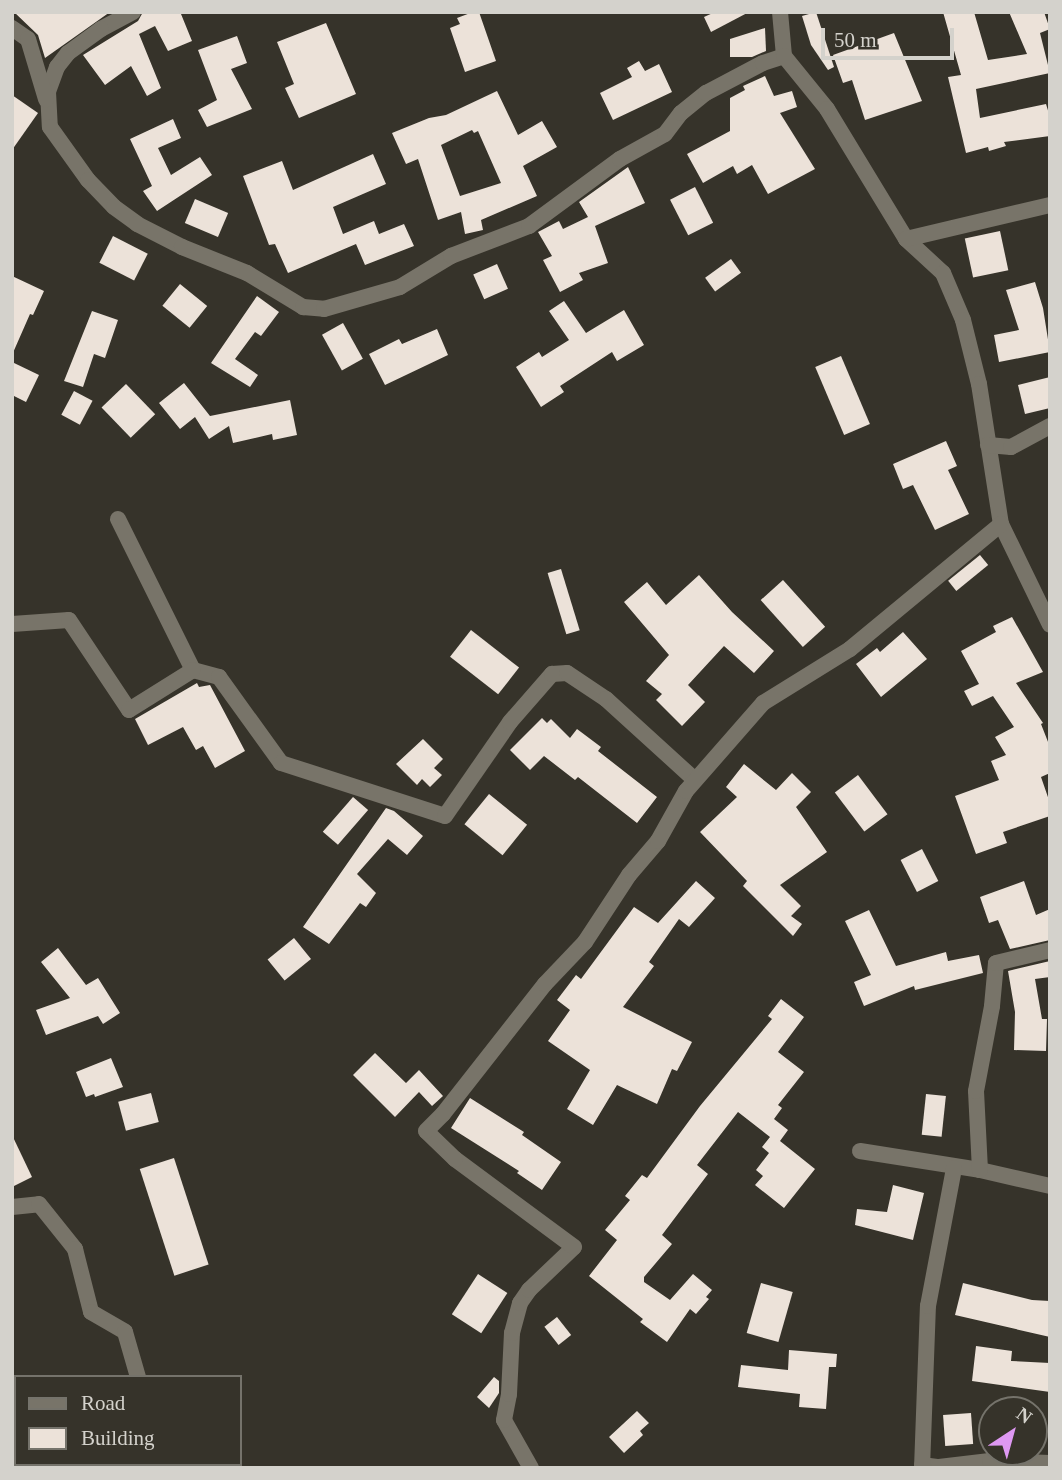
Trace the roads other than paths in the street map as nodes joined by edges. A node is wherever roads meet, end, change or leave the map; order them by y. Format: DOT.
graph roads {
  1 [pos="133,12"];
  2 [pos="780,12"];
  3 [pos="12,28"];
  4 [pos="784,56"];
  5 [pos="48,104"];
  6 [pos="1050,205"];
  7 [pos="906,239"];
  8 [pos="1050,426"];
  9 [pos="988,445"];
  10 [pos="118,519"];
  11 [pos="1001,524"];
  12 [pos="12,624"];
  13 [pos="1050,625"];
  14 [pos="193,670"];
  15 [pos="695,780"];
  16 [pos="1050,950"];
  17 [pos="860,1151"];
  18 [pos="954,1168"];
  19 [pos="980,1170"];
  20 [pos="1050,1186"];
  21 [pos="12,1207"];
  22 [pos="137,1375"];
  23 [pos="1050,1463"];
  24 [pos="922,1466"];
  25 [pos="531,1468"];
  1 -- 5 [label="street"];
  2 -- 4 [label="street"];
  3 -- 5 [label="street"];
  4 -- 5 [label="street"];
  4 -- 7 [label="street"];
  6 -- 7 [label="street"];
  7 -- 9 [label="street"];
  8 -- 9 [label="street"];
  9 -- 11 [label="street"];
  10 -- 14 [label="street"];
  11 -- 13 [label="street"];
  11 -- 15 [label="street"];
  12 -- 14 [label="street"];
  14 -- 15 [label="street"];
  15 -- 25 [label="street"];
  16 -- 19 [label="street"];
  17 -- 18 [label="street"];
  18 -- 19 [label="street"];
  18 -- 24 [label="street"];
  19 -- 20 [label="street"];
  21 -- 22 [label="street"];
  23 -- 24 [label="street"];
}
